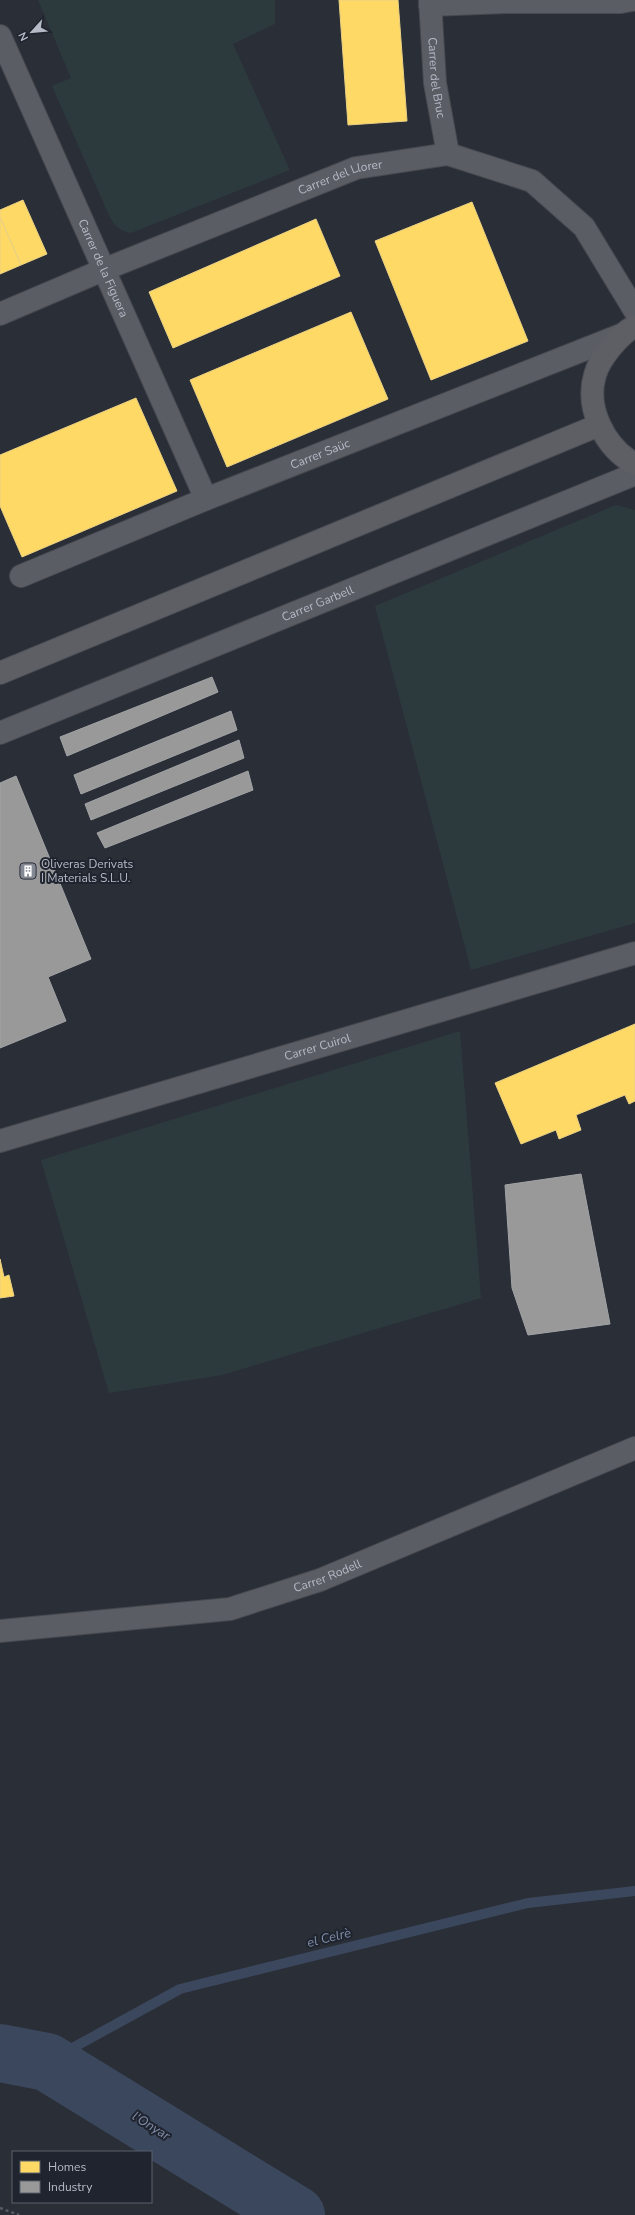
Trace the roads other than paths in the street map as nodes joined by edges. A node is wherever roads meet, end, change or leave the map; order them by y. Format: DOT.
graph roads {
  1 [pos="632,0"];
  2 [pos="430,3"];
  3 [pos="0,36"];
  4 [pos="448,154"];
  5 [pos="103,270"];
  6 [pos="635,311"];
  7 [pos="0,314"];
  8 [pos="628,330"];
  9 [pos="599,425"];
  10 [pos="635,464"];
  11 [pos="635,474"];
  12 [pos="206,500"];
  13 [pos="21,576"];
  14 [pos="0,673"];
  15 [pos="0,733"];
  16 [pos="635,953"];
  17 [pos="0,1141"];
  18 [pos="635,1448"];
  19 [pos="0,1631"];
  1 -- 2 [label="street"];
  2 -- 4 [label="street, Carrer del Bruc"];
  3 -- 5 [label="street, Carrer de la Figuera"];
  4 -- 5 [label="street, Carrer del Llorer"];
  4 -- 6 [label="street, Carrer del Llorer"];
  5 -- 7 [label="street, Carrer del Llorer"];
  5 -- 12 [label="street, Carrer de la Figuera"];
  8 -- 9 [label="main road"];
  8 -- 12 [label="street, Carrer Saüc"];
  9 -- 10 [label="main road"];
  9 -- 14 [label="main road"];
  11 -- 15 [label="street, Carrer Garbell"];
  12 -- 13 [label="street, Carrer Saüc"];
  16 -- 17 [label="street, Carrer Cuirol"];
  18 -- 19 [label="street, Carrer Rodell"];
}
